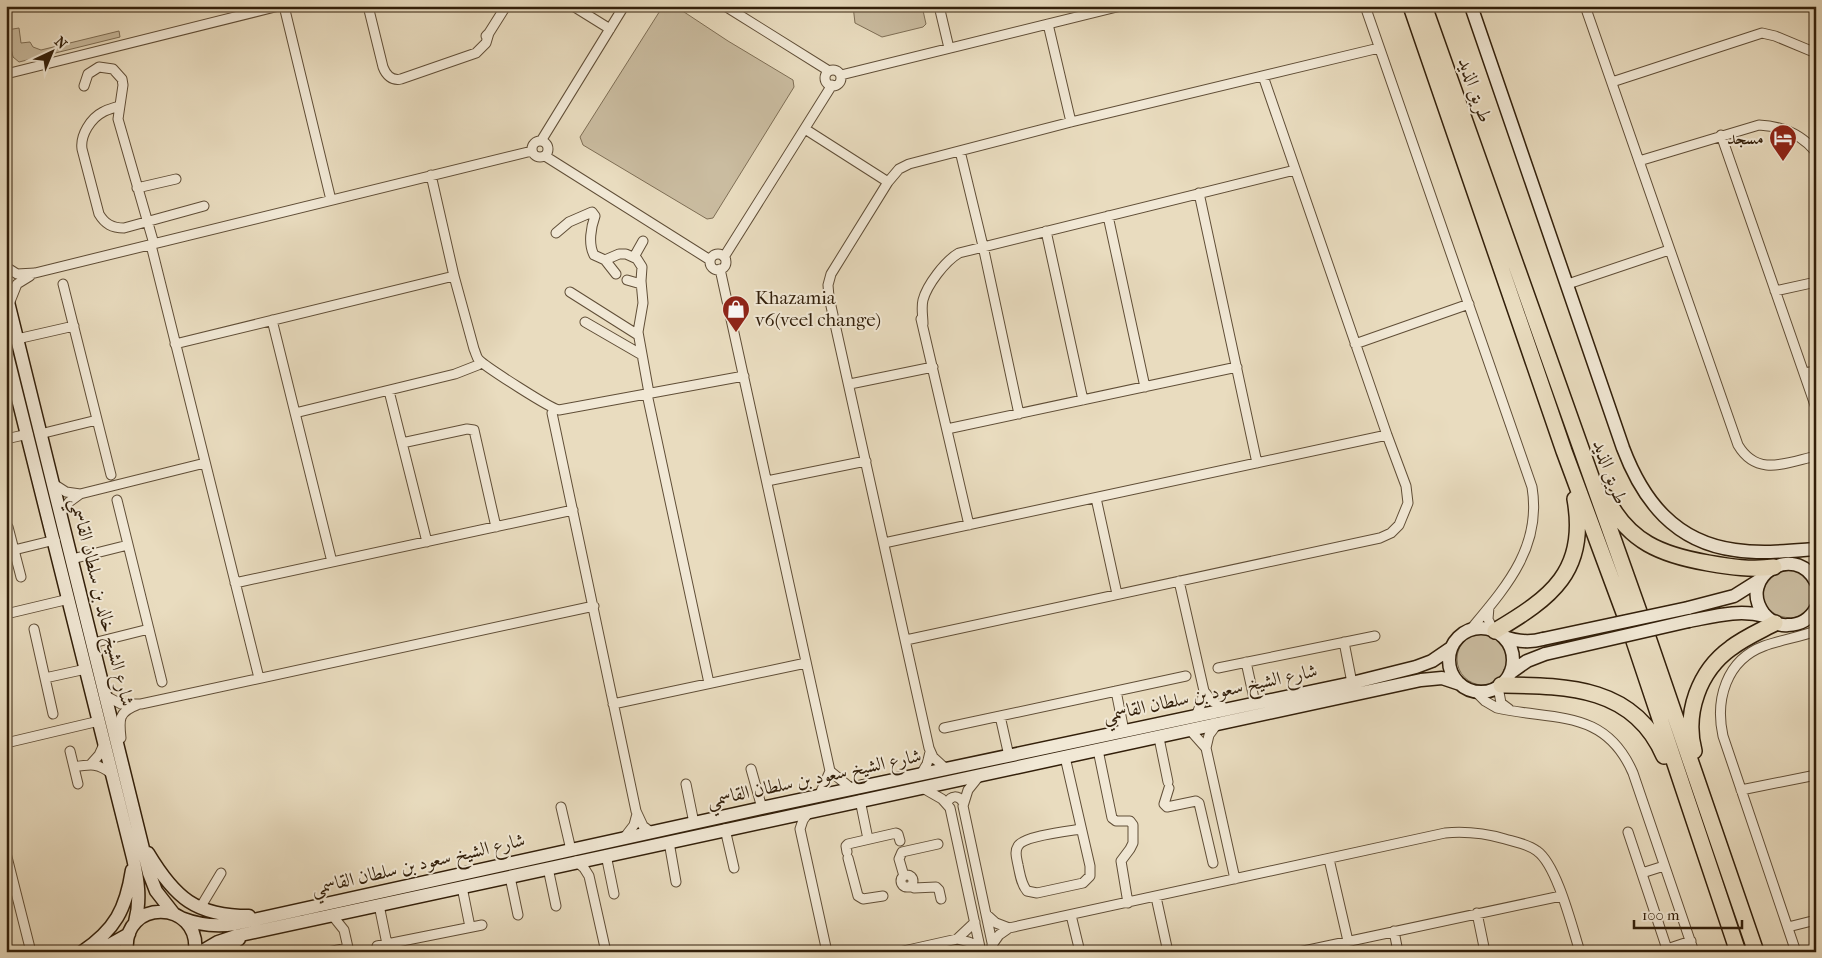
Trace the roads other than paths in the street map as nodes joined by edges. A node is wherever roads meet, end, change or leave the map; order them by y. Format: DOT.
graph roads {
  1 [pos="279,6"];
  2 [pos="284,6"];
  3 [pos="368,6"];
  4 [pos="506,6"];
  5 [pos="573,6"];
  6 [pos="624,6"];
  7 [pos="725,6"];
  8 [pos="939,6"];
  9 [pos="1120,6"];
  10 [pos="1365,6"];
  11 [pos="1411,6"];
  12 [pos="1424,6"];
  13 [pos="1471,6"];
  14 [pos="1585,6"];
  15 [pos="1048,24"];
  16 [pos="610,29"];
  17 [pos="949,48"];
  18 [pos="1379,48"];
  19 [pos="1816,53"];
  20 [pos="828,71"];
  21 [pos="6,74"];
  22 [pos="841,75"];
  23 [pos="1262,76"];
  24 [pos="1612,82"];
  25 [pos="84,86"];
  26 [pos="832,86"];
  27 [pos="119,106"];
  28 [pos="1071,122"];
  29 [pos="805,129"];
  30 [pos="1721,135"];
  31 [pos="541,141"];
  32 [pos="532,151"];
  33 [pos="960,151"];
  34 [pos="1816,152"];
  35 [pos="545,156"];
  36 [pos="1639,161"];
  37 [pos="1295,170"];
  38 [pos="431,175"];
  39 [pos="176,178"];
  40 [pos="888,182"];
  41 [pos="137,188"];
  42 [pos="1199,193"];
  43 [pos="331,200"];
  44 [pos="204,206"];
  45 [pos="1108,216"];
  46 [pos="148,222"];
  47 [pos="1046,231"];
  48 [pos="556,233"];
  49 [pos="643,241"];
  50 [pos="152,245"];
  51 [pos="983,246"];
  52 [pos="1670,250"];
  53 [pos="634,257"];
  54 [pos="724,257"];
  55 [pos="605,260"];
  56 [pos="710,260"];
  57 [pos="6,268"];
  58 [pos="720,269"];
  59 [pos="35,273"];
  60 [pos="616,274"];
  61 [pos="454,276"];
  62 [pos="627,280"];
  63 [pos="1816,282"];
  64 [pos="63,284"];
  65 [pos="641,284"];
  66 [pos="1568,284"];
  67 [pos="570,292"];
  68 [pos="1775,292"];
  69 [pos="8,299"];
  70 [pos="1468,304"];
  71 [pos="272,320"];
  72 [pos="586,322"];
  73 [pos="74,326"];
  74 [pos="638,335"];
  75 [pos="17,339"];
  76 [pos="175,344"];
  77 [pos="1355,344"];
  78 [pos="474,349"];
  79 [pos="6,351"];
  80 [pos="642,354"];
  81 [pos="478,364"];
  82 [pos="933,367"];
  83 [pos="1237,367"];
  84 [pos="1816,370"];
  85 [pos="496,372"];
  86 [pos="1804,373"];
  87 [pos="744,376"];
  88 [pos="850,384"];
  89 [pos="1145,387"];
  90 [pos="6,388"];
  91 [pos="389,391"];
  92 [pos="648,393"];
  93 [pos="1083,400"];
  94 [pos="541,401"];
  95 [pos="19,402"];
  96 [pos="576,408"];
  97 [pos="1816,408"];
  98 [pos="295,413"];
  99 [pos="552,413"];
  100 [pos="1019,414"];
  101 [pos="97,420"];
  102 [pos="1572,423"];
  103 [pos="947,429"];
  104 [pos="34,434"];
  105 [pos="1387,435"];
  106 [pos="6,439"];
  107 [pos="402,443"];
  108 [pos="1564,451"];
  109 [pos="1816,456"];
  110 [pos="866,461"];
  111 [pos="205,463"];
  112 [pos="1257,463"];
  113 [pos="111,475"];
  114 [pos="767,481"];
  115 [pos="52,483"];
  116 [pos="80,494"];
  117 [pos="1096,498"];
  118 [pos="117,500"];
  119 [pos="573,510"];
  120 [pos="60,514"];
  121 [pos="969,525"];
  122 [pos="8,527"];
  123 [pos="496,527"];
  124 [pos="55,540"];
  125 [pos="427,542"];
  126 [pos="884,543"];
  127 [pos="128,545"];
  128 [pos="1816,549"];
  129 [pos="14,550"];
  130 [pos="72,559"];
  131 [pos="332,562"];
  132 [pos="1774,566"];
  133 [pos="1814,576"];
  134 [pos="21,577"];
  135 [pos="1761,579"];
  136 [pos="1179,581"];
  137 [pos="235,582"];
  138 [pos="1117,594"];
  139 [pos="69,599"];
  140 [pos="594,606"];
  141 [pos="1490,607"];
  142 [pos="1815,609"];
  143 [pos="6,614"];
  144 [pos="1770,619"];
  145 [pos="34,629"];
  146 [pos="149,630"];
  147 [pos="1470,630"];
  148 [pos="1816,631"];
  149 [pos="1497,633"];
  150 [pos="1375,636"];
  151 [pos="906,640"];
  152 [pos="1344,642"];
  153 [pos="93,643"];
  154 [pos="1451,648"];
  155 [pos="1246,662"];
  156 [pos="806,663"];
  157 [pos="1218,668"];
  158 [pos="86,669"];
  159 [pos="1186,676"];
  160 [pos="45,678"];
  161 [pos="259,678"];
  162 [pos="1503,681"];
  163 [pos="162,682"];
  164 [pos="1352,683"];
  165 [pos="709,684"];
  166 [pos="1460,684"];
  167 [pos="1116,691"];
  168 [pos="1204,691"];
  169 [pos="1475,691"];
  170 [pos="106,696"];
  171 [pos="1255,703"];
  172 [pos="139,704"];
  173 [pos="613,704"];
  174 [pos="1226,709"];
  175 [pos="1511,710"];
  176 [pos="53,714"];
  177 [pos="1000,716"];
  178 [pos="1196,716"];
  179 [pos="99,721"];
  180 [pos="1217,724"];
  181 [pos="944,728"];
  182 [pos="1124,730"];
  183 [pos="1190,730"];
  184 [pos="1159,738"];
  185 [pos="6,744"];
  186 [pos="104,744"];
  187 [pos="118,745"];
  188 [pos="1206,748"];
  189 [pos="1098,750"];
  190 [pos="70,751"];
  191 [pos="930,752"];
  192 [pos="1009,756"];
  193 [pos="1065,756"];
  194 [pos="91,764"];
  195 [pos="74,767"];
  196 [pos="751,769"];
  197 [pos="946,769"];
  198 [pos="830,771"];
  199 [pos="112,774"];
  200 [pos="980,775"];
  201 [pos="1816,775"];
  202 [pos="921,781"];
  203 [pos="78,784"];
  204 [pos="686,784"];
  205 [pos="852,789"];
  206 [pos="1741,790"];
  207 [pos="819,796"];
  208 [pos="860,800"];
  209 [pos="964,802"];
  210 [pos="947,803"];
  211 [pos="561,807"];
  212 [pos="762,808"];
  213 [pos="809,812"];
  214 [pos="637,814"];
  215 [pos="785,817"];
  216 [pos="694,823"];
  217 [pos="725,829"];
  218 [pos="800,829"];
  219 [pos="1081,829"];
  220 [pos="652,832"];
  221 [pos="1628,832"];
  222 [pos="624,838"];
  223 [pos="868,839"];
  224 [pos="669,842"];
  225 [pos="142,843"];
  226 [pos="938,844"];
  227 [pos="901,846"];
  228 [pos="6,853"];
  229 [pos="574,855"];
  230 [pos="601,856"];
  231 [pos="133,858"];
  232 [pos="1329,859"];
  233 [pos="1213,863"];
  234 [pos="1664,866"];
  235 [pos="548,868"];
  236 [pos="734,868"];
  237 [pos="221,873"];
  238 [pos="1642,873"];
  239 [pos="589,876"];
  240 [pos="510,877"];
  241 [pos="436,879"];
  242 [pos="1235,879"];
  243 [pos="676,882"];
  244 [pos="462,887"];
  245 [pos="614,894"];
  246 [pos="427,895"];
  247 [pos="883,896"];
  248 [pos="1561,896"];
  249 [pos="1156,897"];
  250 [pos="942,899"];
  251 [pos="1128,903"];
  252 [pos="379,905"];
  253 [pos="556,906"];
  254 [pos="200,908"];
  255 [pos="351,911"];
  256 [pos="986,913"];
  257 [pos="1477,913"];
  258 [pos="332,915"];
  259 [pos="518,915"];
  260 [pos="1070,915"];
  261 [pos="178,916"];
  262 [pos="267,916"];
  263 [pos="1745,920"];
  264 [pos="1816,920"];
  265 [pos="975,922"];
  266 [pos="482,924"];
  267 [pos="1728,924"];
  268 [pos="470,927"];
  269 [pos="1788,927"];
  270 [pos="132,928"];
  271 [pos="1009,928"];
  272 [pos="344,930"];
  273 [pos="1394,931"];
  274 [pos="248,933"];
  275 [pos="956,939"];
  276 [pos="1348,941"];
  277 [pos="1691,941"];
  278 [pos="387,944"];
  279 [pos="377,946"];
  280 [pos="993,948"];
  281 [pos="1756,948"];
  282 [pos="30,950"];
  283 [pos="348,950"];
  284 [pos="981,950"];
  285 [pos="1668,950"];
  286 [pos="82,952"];
  287 [pos="97,952"];
  288 [pos="128,952"];
  289 [pos="195,952"];
  290 [pos="201,952"];
  291 [pos="220,952"];
  292 [pos="328,952"];
  293 [pos="606,952"];
  294 [pos="828,952"];
  295 [pos="898,952"];
  296 [pos="1080,952"];
  297 [pos="1168,952"];
  298 [pos="1299,952"];
  299 [pos="1398,952"];
  300 [pos="1485,952"];
  301 [pos="1580,952"];
  302 [pos="1694,952"];
  303 [pos="1738,952"];
  304 [pos="1796,952"];
  1 -- 21 [label="street"];
  2 -- 43 [label="street"];
  3 -- 4 [label="street"];
  5 -- 16 [label="street"];
  6 -- 16 [label="street"];
  7 -- 20 [label="street"];
  8 -- 17 [label="street"];
  9 -- 15 [label="street"];
  10 -- 18 [label="street"];
  11 -- 108 [label="highway, طريق الذيد"];
  12 -- 102 [label="highway, طريق الذيد"];
  13 -- 66 [label="main road"];
  14 -- 24 [label="street"];
  15 -- 17 [label="street"];
  15 -- 28 [label="street"];
  16 -- 31 [label="street"];
  17 -- 22 [label="street"];
  18 -- 23 [label="street"];
  18 -- 70 [label="street"];
  19 -- 24 [label="street"];
  20 -- 22 [label="street"];
  20 -- 26 [label="street"];
  22 -- 26 [label="street"];
  23 -- 28 [label="street"];
  23 -- 37 [label="street"];
  24 -- 36 [label="street"];
  25 -- 27 [label="street"];
  26 -- 29 [label="street"];
  27 -- 41 [label="street"];
  27 -- 46 [label="street"];
  28 -- 33 [label="street"];
  29 -- 40 [label="street"];
  29 -- 54 [label="street"];
  30 -- 34 [label="street"];
  30 -- 36 [label="street"];
  30 -- 68 [label="street"];
  31 -- 32 [label="street"];
  31 -- 35 [label="street"];
  32 -- 35 [label="street"];
  32 -- 38 [label="street"];
  33 -- 40 [label="street"];
  33 -- 51 [label="street"];
  35 -- 56 [label="street"];
  36 -- 52 [label="street"];
  37 -- 42 [label="street"];
  37 -- 77 [label="street"];
  38 -- 43 [label="street"];
  38 -- 61 [label="street"];
  39 -- 41 [label="street"];
  40 -- 88 [label="street"];
  41 -- 46 [label="street"];
  42 -- 45 [label="street"];
  42 -- 83 [label="street"];
  43 -- 50 [label="street"];
  44 -- 46 [label="street"];
  45 -- 47 [label="street"];
  45 -- 89 [label="street"];
  46 -- 50 [label="street"];
  47 -- 51 [label="street"];
  47 -- 93 [label="street"];
  48 -- 55 [label="street"];
  49 -- 53 [label="street"];
  50 -- 59 [label="street"];
  50 -- 76 [label="street"];
  51 -- 82 [label="street"];
  51 -- 100 [label="street"];
  52 -- 66 [label="street"];
  52 -- 109 [label="street"];
  53 -- 55 [label="street"];
  53 -- 65 [label="street"];
  54 -- 56 [label="street"];
  54 -- 58 [label="street"];
  55 -- 60 [label="street"];
  56 -- 58 [label="street"];
  57 -- 59 [label="street"];
  58 -- 87 [label="street"];
  59 -- 69 [label="street"];
  61 -- 71 [label="street"];
  61 -- 78 [label="street"];
  62 -- 65 [label="street"];
  63 -- 68 [label="street"];
  64 -- 73 [label="street"];
  65 -- 74 [label="street"];
  66 -- 128 [label="main road"];
  67 -- 74 [label="street"];
  68 -- 86 [label="street"];
  69 -- 75 [label="main road, شارع الشيخ خالد بن سلطان القاسمي"];
  70 -- 77 [label="street"];
  70 -- 141 [label="street"];
  71 -- 76 [label="street"];
  71 -- 98 [label="street"];
  72 -- 80 [label="street"];
  73 -- 75 [label="street"];
  73 -- 101 [label="street"];
  74 -- 80 [label="street"];
  75 -- 104 [label="main road, شارع الشيخ خالد بن سلطان القاسمي"];
  76 -- 111 [label="street"];
  77 -- 105 [label="street"];
  78 -- 81 [label="street"];
  78 -- 85 [label="street"];
  79 -- 95 [label="main road, شارع الشيخ خالد بن سلطان القاسمي"];
  80 -- 92 [label="street"];
  81 -- 85 [label="street"];
  81 -- 91 [label="street"];
  82 -- 88 [label="street"];
  82 -- 103 [label="street"];
  83 -- 89 [label="street"];
  83 -- 112 [label="street"];
  84 -- 86 [label="street"];
  85 -- 94 [label="street"];
  86 -- 97 [label="street"];
  87 -- 92 [label="street"];
  87 -- 114 [label="street"];
  88 -- 110 [label="street"];
  89 -- 93 [label="street"];
  90 -- 95 [label="street"];
  91 -- 98 [label="street"];
  91 -- 107 [label="street"];
  92 -- 96 [label="street"];
  92 -- 165 [label="street"];
  93 -- 100 [label="street"];
  94 -- 96 [label="street"];
  94 -- 99 [label="street"];
  95 -- 104 [label="main road, شارع الشيخ خالد بن سلطان القاسمي"];
  96 -- 99 [label="street"];
  98 -- 131 [label="street"];
  99 -- 119 [label="street"];
  100 -- 103 [label="street"];
  101 -- 104 [label="street"];
  101 -- 113 [label="street"];
  102 -- 132 [label="highway"];
  102 -- 263 [label="highway, طريق الذيد"];
  103 -- 121 [label="street"];
  104 -- 106 [label="street"];
  104 -- 115 [label="main road, شارع الشيخ خالد بن سلطان القاسمي"];
  104 -- 124 [label="main road, شارع الشيخ خالد بن سلطان القاسمي"];
  105 -- 112 [label="street"];
  105 -- 136 [label="street"];
  107 -- 123 [label="street"];
  107 -- 125 [label="street"];
  108 -- 149 [label="highway"];
  108 -- 267 [label="highway, طريق الذيد"];
  110 -- 114 [label="street"];
  110 -- 126 [label="street"];
  111 -- 116 [label="street"];
  111 -- 137 [label="street"];
  112 -- 117 [label="street"];
  114 -- 156 [label="street"];
  115 -- 116 [label="street"];
  115 -- 120 [label="main road, شارع الشيخ خالد بن سلطان القاسمي"];
  116 -- 120 [label="street"];
  117 -- 121 [label="street"];
  117 -- 138 [label="street"];
  118 -- 127 [label="street"];
  119 -- 123 [label="street"];
  119 -- 140 [label="street"];
  120 -- 130 [label="main road, شارع الشيخ خالد بن سلطان القاسمي"];
  121 -- 126 [label="street"];
  122 -- 129 [label="street"];
  123 -- 125 [label="street"];
  124 -- 129 [label="street"];
  124 -- 139 [label="main road, شارع الشيخ خالد بن سلطان القاسمي"];
  125 -- 131 [label="street"];
  126 -- 151 [label="street"];
  127 -- 130 [label="street"];
  127 -- 146 [label="street"];
  129 -- 134 [label="street"];
  130 -- 153 [label="main road, شارع الشيخ خالد بن سلطان القاسمي"];
  131 -- 137 [label="street"];
  132 -- 133 [label="main road"];
  132 -- 135 [label="main road"];
  135 -- 144 [label="main road"];
  135 -- 149 [label="main road, bridge"];
  136 -- 138 [label="street"];
  136 -- 168 [label="street"];
  137 -- 161 [label="street"];
  138 -- 151 [label="street"];
  139 -- 143 [label="street"];
  139 -- 158 [label="main road, شارع الشيخ خالد بن سلطان القاسمي"];
  140 -- 161 [label="street"];
  140 -- 173 [label="street"];
  141 -- 147 [label="street"];
  141 -- 149 [label="street"];
  142 -- 144 [label="main road"];
  144 -- 162 [label="main road, bridge"];
  144 -- 263 [label="highway"];
  145 -- 160 [label="street"];
  146 -- 153 [label="street"];
  146 -- 163 [label="street"];
  147 -- 149 [label="main road"];
  147 -- 154 [label="main road"];
  148 -- 206 [label="street"];
  149 -- 162 [label="main road"];
  150 -- 152 [label="street"];
  151 -- 191 [label="street"];
  152 -- 155 [label="street"];
  152 -- 164 [label="street"];
  153 -- 170 [label="main road, شارع الشيخ خالد بن سلطان القاسمي"];
  154 -- 164 [label="main road, شارع الشيخ سعود بن سلطان القاسمي"];
  154 -- 166 [label="main road"];
  155 -- 157 [label="street"];
  155 -- 171 [label="street"];
  156 -- 165 [label="street"];
  156 -- 198 [label="street"];
  158 -- 160 [label="street"];
  158 -- 179 [label="main road, شارع الشيخ خالد بن سلطان القاسمي"];
  159 -- 167 [label="street"];
  160 -- 176 [label="street"];
  161 -- 172 [label="street"];
  162 -- 169 [label="main road"];
  162 -- 175 [label="street"];
  162 -- 267 [label="highway"];
  164 -- 171 [label="main road, شارع الشيخ سعود بن سلطان القاسمي"];
  165 -- 173 [label="street"];
  166 -- 169 [label="main road"];
  166 -- 180 [label="main road, شارع الشيخ سعود بن سلطان القاسمي"];
  167 -- 177 [label="street"];
  167 -- 182 [label="street"];
  168 -- 174 [label="street"];
  168 -- 178 [label="street"];
  169 -- 175 [label="street"];
  170 -- 172 [label="street"];
  170 -- 187 [label="main road, شارع الشيخ خالد بن سلطان القاسمي"];
  171 -- 174 [label="main road, شارع الشيخ سعود بن سلطان القاسمي"];
  172 -- 187 [label="street"];
  173 -- 214 [label="street"];
  174 -- 178 [label="main road, شارع الشيخ سعود بن سلطان القاسمي"];
  174 -- 180 [label="main road"];
  175 -- 234 [label="street"];
  177 -- 181 [label="street"];
  177 -- 192 [label="street"];
  178 -- 182 [label="main road, شارع الشيخ سعود بن سلطان القاسمي"];
  179 -- 185 [label="street"];
  179 -- 186 [label="main road, شارع الشيخ خالد بن سلطان القاسمي"];
  180 -- 183 [label="main road, شارع الشيخ سعود بن سلطان القاسمي"];
  180 -- 188 [label="street"];
  182 -- 192 [label="main road, شارع الشيخ سعود بن سلطان القاسمي"];
  183 -- 184 [label="main road, شارع الشيخ سعود بن سلطان القاسمي"];
  183 -- 188 [label="street"];
  184 -- 189 [label="main road, شارع الشيخ سعود بن سلطان القاسمي"];
  184 -- 233 [label="street"];
  186 -- 194 [label="street"];
  186 -- 199 [label="main road, شارع الشيخ خالد بن سلطان القاسمي"];
  187 -- 225 [label="main road, شارع الشيخ خالد بن سلطان القاسمي"];
  188 -- 242 [label="street"];
  189 -- 193 [label="main road, شارع الشيخ سعود بن سلطان القاسمي"];
  189 -- 251 [label="street"];
  190 -- 195 [label="street"];
  191 -- 197 [label="street"];
  191 -- 202 [label="street"];
  192 -- 197 [label="main road, شارع الشيخ سعود بن سلطان القاسمي"];
  193 -- 200 [label="main road, شارع الشيخ سعود بن سلطان القاسمي"];
  193 -- 219 [label="street"];
  194 -- 195 [label="street"];
  194 -- 199 [label="street"];
  195 -- 203 [label="street"];
  196 -- 212 [label="street"];
  197 -- 202 [label="main road, شارع الشيخ سعود بن سلطان القاسمي"];
  198 -- 205 [label="street"];
  198 -- 207 [label="street"];
  199 -- 231 [label="main road, شارع الشيخ خالد بن سلطان القاسمي"];
  200 -- 202 [label="main road, شارع الشيخ سعود بن سلطان القاسمي"];
  200 -- 209 [label="street"];
  201 -- 206 [label="street"];
  202 -- 205 [label="main road, شارع الشيخ سعود بن سلطان القاسمي"];
  202 -- 208 [label="main road, شارع الشيخ سعود بن سلطان القاسمي"];
  202 -- 210 [label="street"];
  204 -- 216 [label="street"];
  205 -- 207 [label="main road, شارع الشيخ سعود بن سلطان القاسمي"];
  206 -- 269 [label="street"];
  207 -- 212 [label="main road, شارع الشيخ سعود بن سلطان القاسمي"];
  208 -- 213 [label="main road, شارع الشيخ سعود بن سلطان القاسمي"];
  208 -- 223 [label="street"];
  209 -- 210 [label="street"];
  209 -- 256 [label="street"];
  210 -- 265 [label="street"];
  211 -- 229 [label="street"];
  212 -- 216 [label="main road, شارع الشيخ سعود بن سلطان القاسمي"];
  213 -- 215 [label="main road, شارع الشيخ سعود بن سلطان القاسمي"];
  213 -- 218 [label="street"];
  214 -- 220 [label="street"];
  214 -- 222 [label="street"];
  215 -- 217 [label="main road, شارع الشيخ سعود بن سلطان القاسمي"];
  215 -- 218 [label="street"];
  216 -- 220 [label="main road, شارع الشيخ سعود بن سلطان القاسمي"];
  217 -- 224 [label="main road, شارع الشيخ سعود بن سلطان القاسمي"];
  217 -- 236 [label="street"];
  218 -- 294 [label="street"];
  219 -- 219 [label="street"];
  220 -- 222 [label="main road, شارع الشيخ سعود بن سلطان القاسمي"];
  221 -- 238 [label="street"];
  222 -- 229 [label="main road, شارع الشيخ سعود بن سلطان القاسمي"];
  223 -- 227 [label="street"];
  223 -- 247 [label="street"];
  224 -- 230 [label="main road, شارع الشيخ سعود بن سلطان القاسمي"];
  224 -- 243 [label="street"];
  225 -- 254 [label="main road"];
  225 -- 261 [label="main road, شارع الشيخ خالد بن سلطان القاسمي"];
  226 -- 227 [label="street"];
  227 -- 250 [label="street"];
  228 -- 282 [label="street"];
  229 -- 230 [label="main road, شارع الشيخ سعود بن سلطان القاسمي"];
  229 -- 235 [label="main road, شارع الشيخ سعود بن سلطان القاسمي"];
  229 -- 239 [label="street"];
  229 -- 241 [label="main road, شارع الشيخ سعود بن سلطان القاسمي"];
  230 -- 239 [label="street"];
  230 -- 245 [label="street"];
  231 -- 270 [label="main road, شارع الشيخ خالد بن سلطان القاسمي"];
  231 -- 286 [label="main road"];
  232 -- 242 [label="street"];
  232 -- 248 [label="street"];
  232 -- 276 [label="street"];
  234 -- 238 [label="street"];
  234 -- 277 [label="street"];
  235 -- 240 [label="main road, شارع الشيخ سعود بن سلطان القاسمي"];
  235 -- 253 [label="street"];
  237 -- 254 [label="street"];
  238 -- 285 [label="street"];
  239 -- 293 [label="street"];
  240 -- 244 [label="main road, شارع الشيخ سعود بن سلطان القاسمي"];
  240 -- 259 [label="street"];
  241 -- 246 [label="main road"];
  241 -- 262 [label="main road, شارع الشيخ سعود بن سلطان القاسمي"];
  242 -- 249 [label="street"];
  244 -- 246 [label="main road, شارع الشيخ سعود بن سلطان القاسمي"];
  244 -- 268 [label="street"];
  246 -- 252 [label="main road, شارع الشيخ سعود بن سلطان القاسمي"];
  248 -- 257 [label="street"];
  248 -- 301 [label="street"];
  249 -- 251 [label="street"];
  249 -- 297 [label="street"];
  251 -- 260 [label="street"];
  252 -- 255 [label="main road, شارع الشيخ سعود بن سلطان القاسمي"];
  252 -- 278 [label="street"];
  254 -- 262 [label="main road"];
  255 -- 258 [label="main road, شارع الشيخ سعود بن سلطان القاسمي"];
  255 -- 272 [label="street"];
  256 -- 271 [label="street"];
  256 -- 280 [label="street"];
  257 -- 273 [label="street"];
  257 -- 300 [label="street"];
  258 -- 272 [label="street"];
  258 -- 274 [label="main road, شارع الشيخ سعود بن سلطان القاسمي"];
  260 -- 271 [label="street"];
  260 -- 296 [label="street"];
  261 -- 262 [label="main road, شارع الشيخ سعود بن سلطان القاسمي"];
  261 -- 270 [label="main road, شارع الشيخ سعود بن سلطان القاسمي"];
  261 -- 289 [label="main road, شارع الشيخ خالد بن سلطان القاسمي"];
  263 -- 281 [label="highway, طريق الذيد"];
  264 -- 269 [label="street"];
  265 -- 275 [label="street"];
  265 -- 284 [label="street"];
  266 -- 268 [label="street"];
  267 -- 303 [label="highway, طريق الذيد"];
  268 -- 278 [label="street"];
  269 -- 304 [label="street"];
  270 -- 287 [label="main road, شارع الشيخ سعود بن سلطان القاسمي"];
  270 -- 288 [label="main road, شارع الشيخ خالد بن سلطان القاسمي"];
  271 -- 280 [label="street"];
  272 -- 283 [label="street"];
  273 -- 276 [label="street"];
  273 -- 299 [label="street"];
  274 -- 290 [label="main road, شارع الشيخ سعود بن سلطان القاسمي"];
  274 -- 291 [label="main road"];
  275 -- 284 [label="street"];
  275 -- 295 [label="street"];
  276 -- 298 [label="street"];
  277 -- 285 [label="street"];
  277 -- 302 [label="street"];
  278 -- 279 [label="street"];
  283 -- 292 [label="street"];
}
